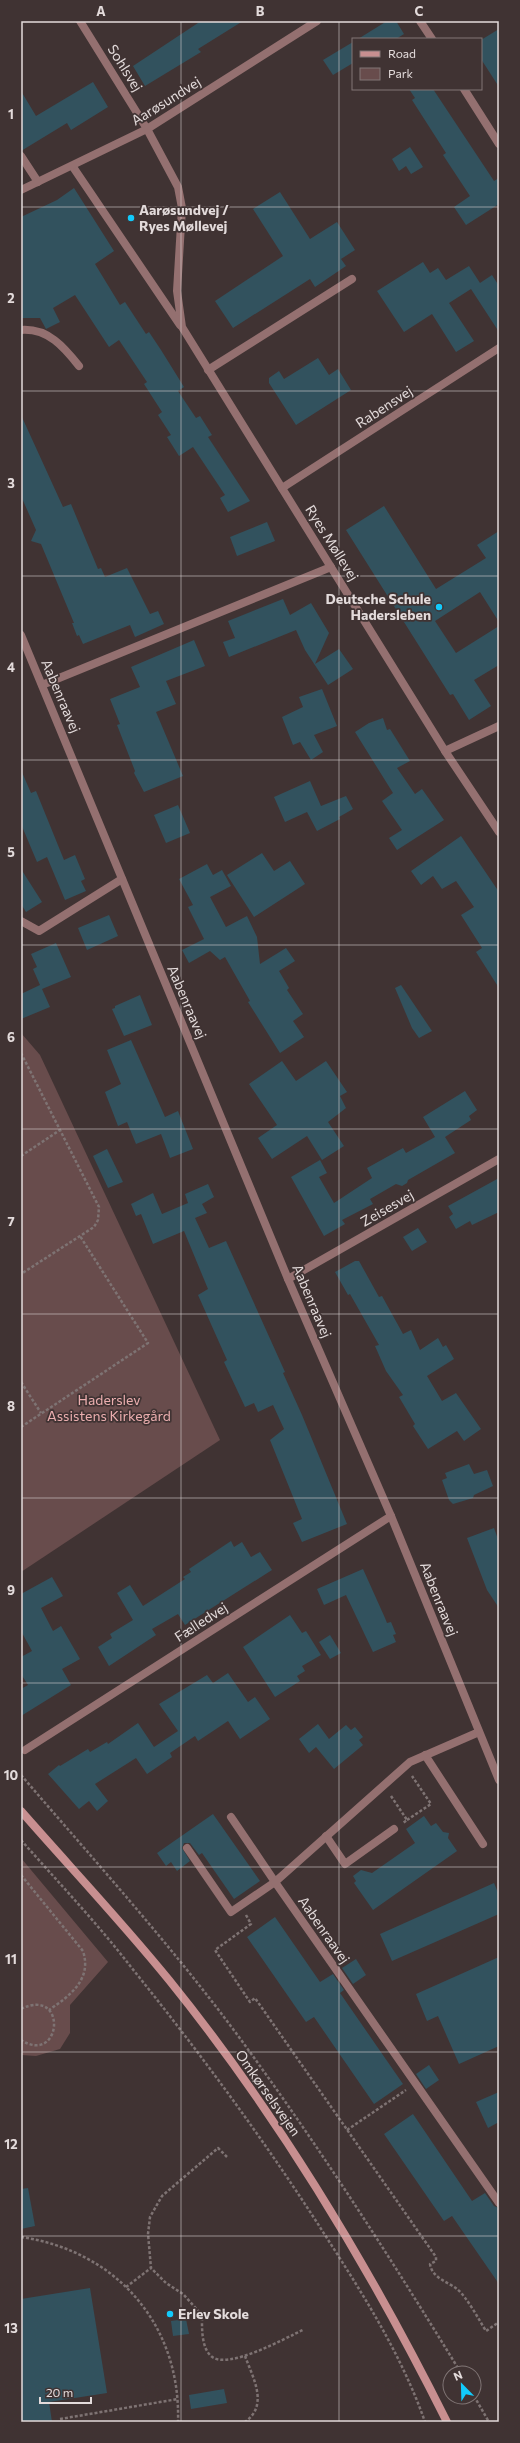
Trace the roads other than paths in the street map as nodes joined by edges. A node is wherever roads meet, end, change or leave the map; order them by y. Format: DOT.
graph roads {
  1 [pos="80,21"];
  2 [pos="317,21"];
  3 [pos="420,21"];
  4 [pos="431,38"];
  5 [pos="465,90"];
  6 [pos="147,129"];
  7 [pos="499,144"];
  8 [pos="21,156"];
  9 [pos="73,167"];
  10 [pos="38,182"];
  11 [pos="21,190"];
  12 [pos="352,279"];
  13 [pos="182,327"];
  14 [pos="21,330"];
  15 [pos="499,348"];
  16 [pos="79,366"];
  17 [pos="208,370"];
  18 [pos="282,488"];
  19 [pos="331,567"];
  20 [pos="21,635"];
  21 [pos="42,685"];
  22 [pos="499,726"];
  23 [pos="445,751"];
  24 [pos="499,832"];
  25 [pos="122,879"];
  26 [pos="21,921"];
  27 [pos="499,1158"];
  28 [pos="288,1279"];
  29 [pos="391,1516"];
  30 [pos="479,1732"];
  31 [pos="25,1750"];
  32 [pos="425,1755"];
  33 [pos="499,1780"];
  34 [pos="21,1811"];
  35 [pos="231,1817"];
  36 [pos="394,1829"];
  37 [pos="326,1836"];
  38 [pos="483,1844"];
  39 [pos="187,1848"];
  40 [pos="275,1882"];
  41 [pos="499,2203"];
  42 [pos="447,2422"];
  1 -- 6 [label="street, Sohlsvej"];
  2 -- 6 [label="street, Aarøsundvej"];
  3 -- 4 [label="street"];
  5 -- 7 [label="street"];
  6 -- 9 [label="street, Aarøsundvej"];
  6 -- 13 [label="street, Ryes Møllevej"];
  8 -- 10 [label="street"];
  9 -- 10 [label="street, Aarøsundvej"];
  9 -- 13 [label="street, Ryes Møllevej"];
  10 -- 11 [label="street, Aarøsundvej"];
  12 -- 17 [label="street"];
  13 -- 17 [label="street, Ryes Møllevej"];
  14 -- 16 [label="street"];
  15 -- 18 [label="street, Rabensvej"];
  17 -- 18 [label="street, Ryes Møllevej"];
  18 -- 19 [label="street, Ryes Møllevej"];
  19 -- 21 [label="street"];
  19 -- 23 [label="street, Ryes Møllevej"];
  20 -- 21 [label="street, Aabenraavej"];
  21 -- 25 [label="street, Aabenraavej"];
  22 -- 23 [label="street"];
  23 -- 24 [label="street, Ryes Møllevej"];
  25 -- 26 [label="street"];
  25 -- 28 [label="street, Aabenraavej"];
  27 -- 28 [label="street, Zeisesvej"];
  28 -- 29 [label="street, Aabenraavej"];
  29 -- 30 [label="street, Aabenraavej"];
  29 -- 31 [label="street, Fælledvej"];
  30 -- 32 [label="street"];
  30 -- 33 [label="street, Aabenraavej"];
  32 -- 37 [label="street"];
  32 -- 38 [label="street"];
  34 -- 42 [label="main road, Omkørselsvejen"];
  35 -- 40 [label="street, Aabenraavej"];
  36 -- 37 [label="street"];
  37 -- 40 [label="street"];
  39 -- 40 [label="street"];
  40 -- 41 [label="street, Aabenraavej"];
}
